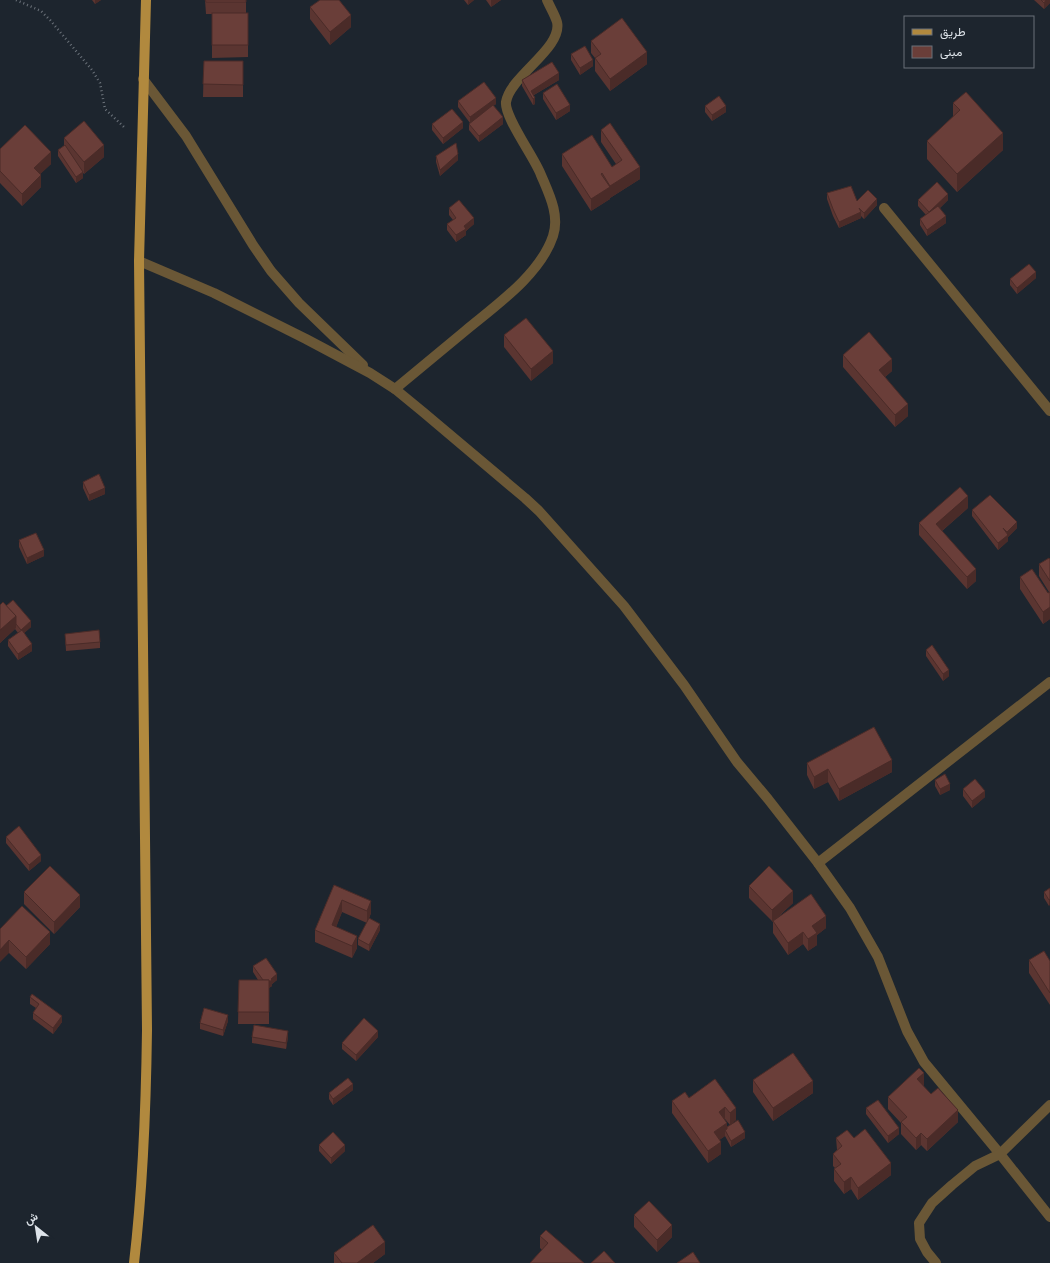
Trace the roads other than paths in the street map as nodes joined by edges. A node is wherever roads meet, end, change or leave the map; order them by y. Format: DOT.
graph roads {
  1 [pos="146,0"];
  2 [pos="547,0"];
  3 [pos="143,79"];
  4 [pos="884,208"];
  5 [pos="140,261"];
  6 [pos="370,373"];
  7 [pos="395,389"];
  8 [pos="1050,411"];
  9 [pos="1050,682"];
  10 [pos="818,863"];
  11 [pos="1050,1105"];
  12 [pos="1000,1154"];
  13 [pos="1050,1217"];
  14 [pos="134,1263"];
  15 [pos="936,1263"];
  1 -- 3 [label="main road"];
  2 -- 7 [label="street"];
  3 -- 5 [label="main road"];
  3 -- 6 [label="street"];
  4 -- 8 [label="street"];
  5 -- 6 [label="street"];
  5 -- 14 [label="main road"];
  6 -- 7 [label="street"];
  7 -- 10 [label="street"];
  9 -- 10 [label="street"];
  10 -- 12 [label="street"];
  11 -- 12 [label="street"];
  12 -- 13 [label="street"];
  12 -- 15 [label="street"];
}
